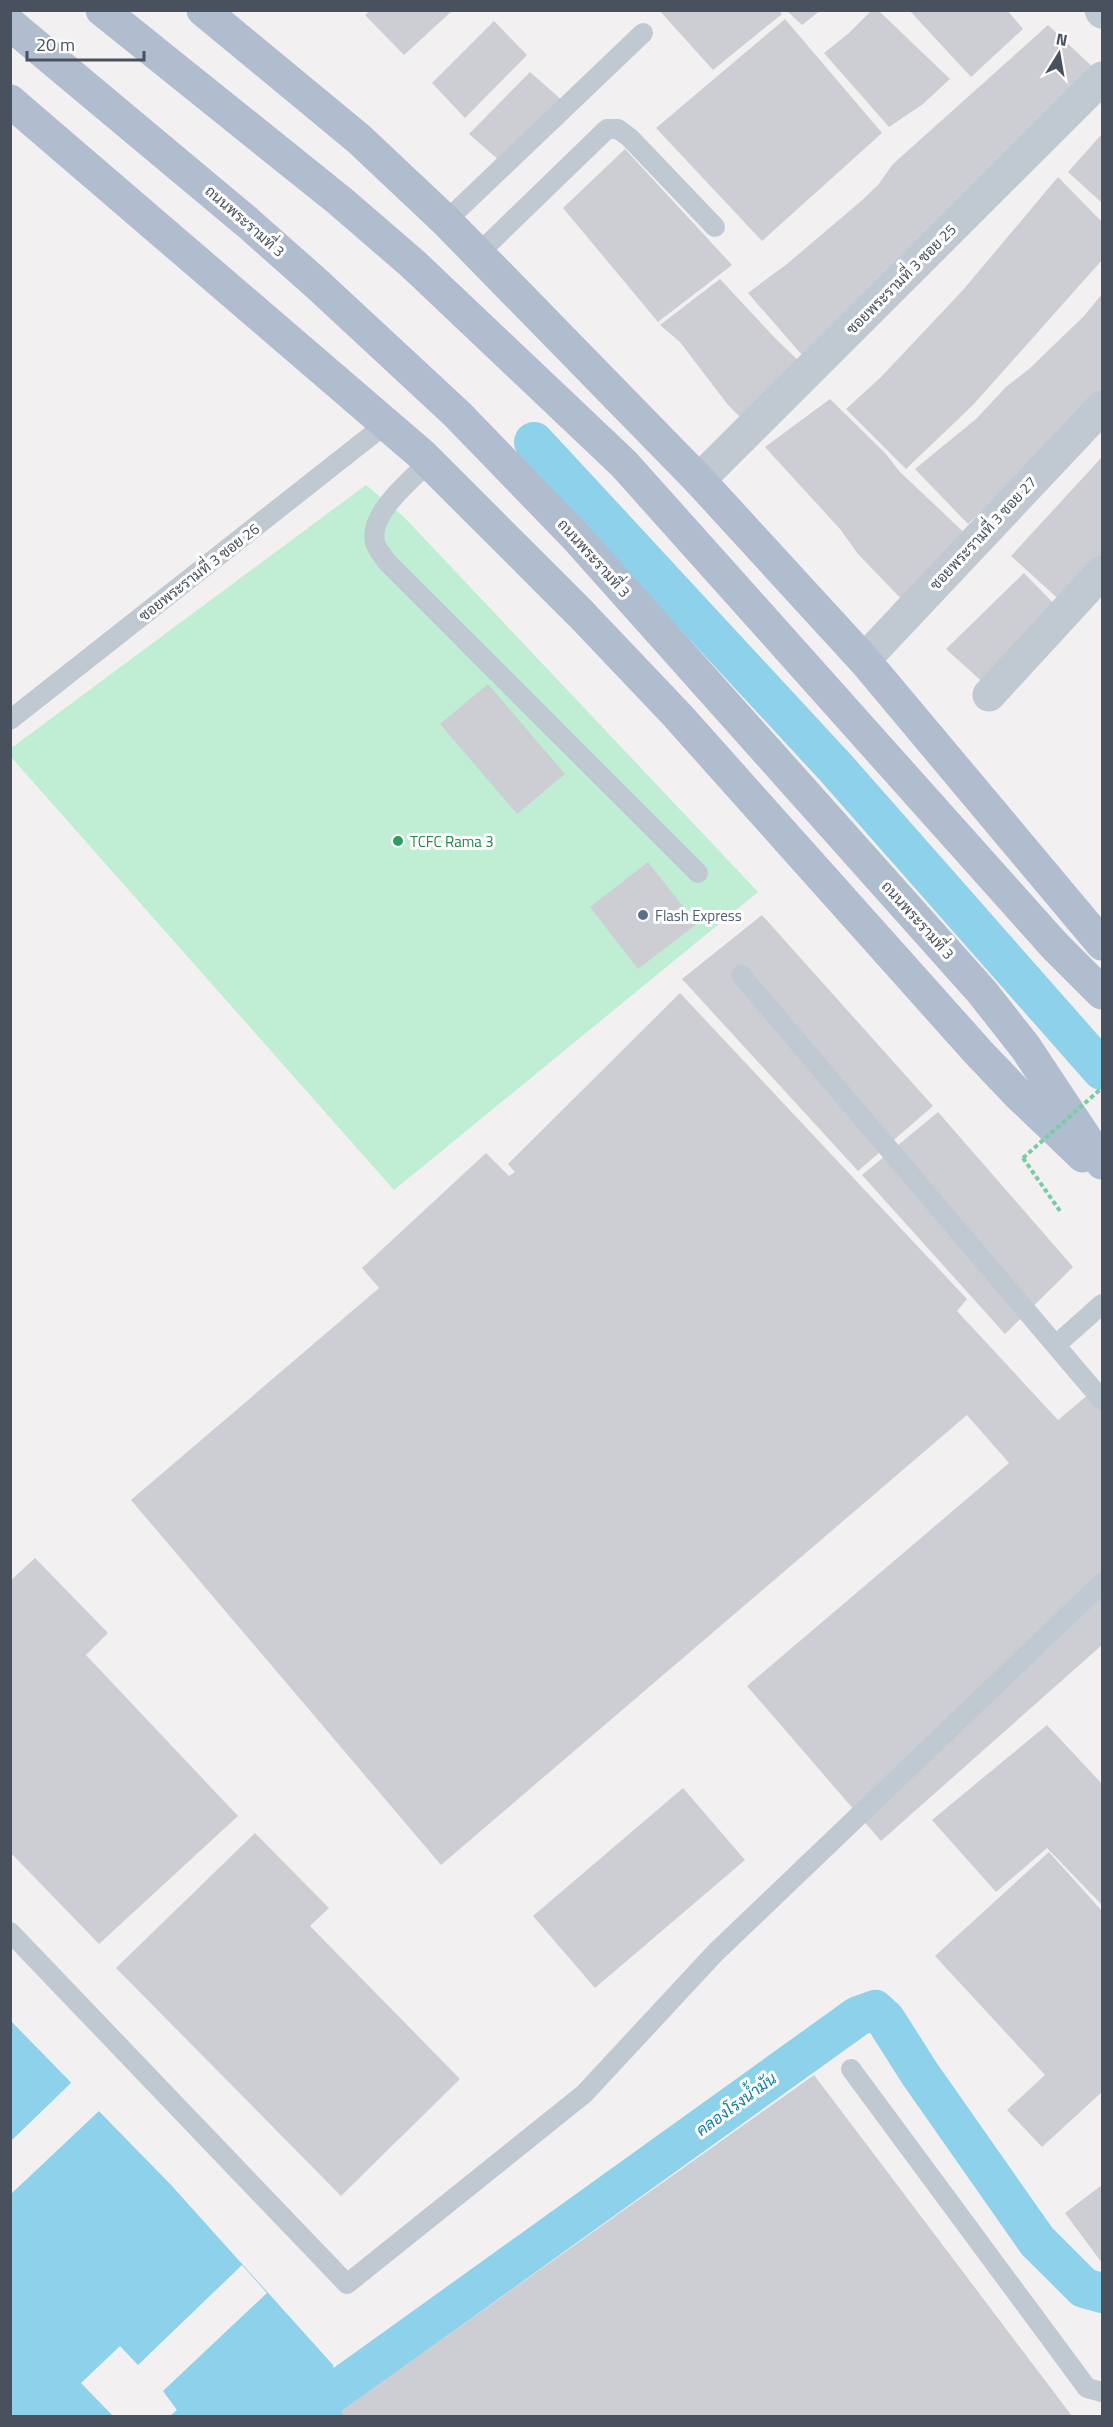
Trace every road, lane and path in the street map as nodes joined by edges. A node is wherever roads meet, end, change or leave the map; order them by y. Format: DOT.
graph roads {
  1 [pos="102,10"];
  2 [pos="203,10"];
  3 [pos="10,24"];
  4 [pos="642,33"];
  5 [pos="1102,78"];
  6 [pos="10,100"];
  7 [pos="446,221"];
  8 [pos="715,227"];
  9 [pos="478,254"];
  10 [pos="1102,406"];
  11 [pos="387,423"];
  12 [pos="429,462"];
  13 [pos="699,480"];
  14 [pos="1102,572"];
  15 [pos="864,660"];
  16 [pos="989,695"];
  17 [pos="10,720"];
  18 [pos="698,873"];
  19 [pos="1102,944"];
  20 [pos="741,975"];
  21 [pos="1102,993"];
  22 [pos="1102,1088"];
  23 [pos="1102,1163"];
  24 [pos="1102,1173"];
  25 [pos="1060,1211"];
  26 [pos="1102,1304"];
  27 [pos="1056,1345"];
  28 [pos="1102,1400"];
  29 [pos="1102,1583"];
  30 [pos="10,1932"];
  31 [pos="851,2069"];
  32 [pos="1102,2392"];
  1 -- 21 [label="main road"];
  2 -- 7 [label="main road"];
  3 -- 23 [label="main road, ถนนพระรามที่ 3"];
  4 -- 7 [label="lane"];
  5 -- 13 [label="street, ซอยพระรามที่ 3 ซอย 25"];
  6 -- 11 [label="main road"];
  7 -- 9 [label="main road"];
  8 -- 9 [label="lane"];
  9 -- 13 [label="main road"];
  10 -- 15 [label="street, ซอยพระรามที่ 3 ซอย 27"];
  11 -- 12 [label="main road"];
  11 -- 17 [label="lane, ซอยพระรามที่ 3 ซอย 26"];
  12 -- 18 [label="lane"];
  12 -- 24 [label="main road"];
  13 -- 15 [label="main road"];
  14 -- 16 [label="street"];
  15 -- 19 [label="main road"];
  20 -- 27 [label="lane"];
  22 -- 25 [label="path, bridge"];
  26 -- 27 [label="lane"];
  27 -- 28 [label="lane"];
  29 -- 30 [label="lane"];
  31 -- 32 [label="lane"];
}
